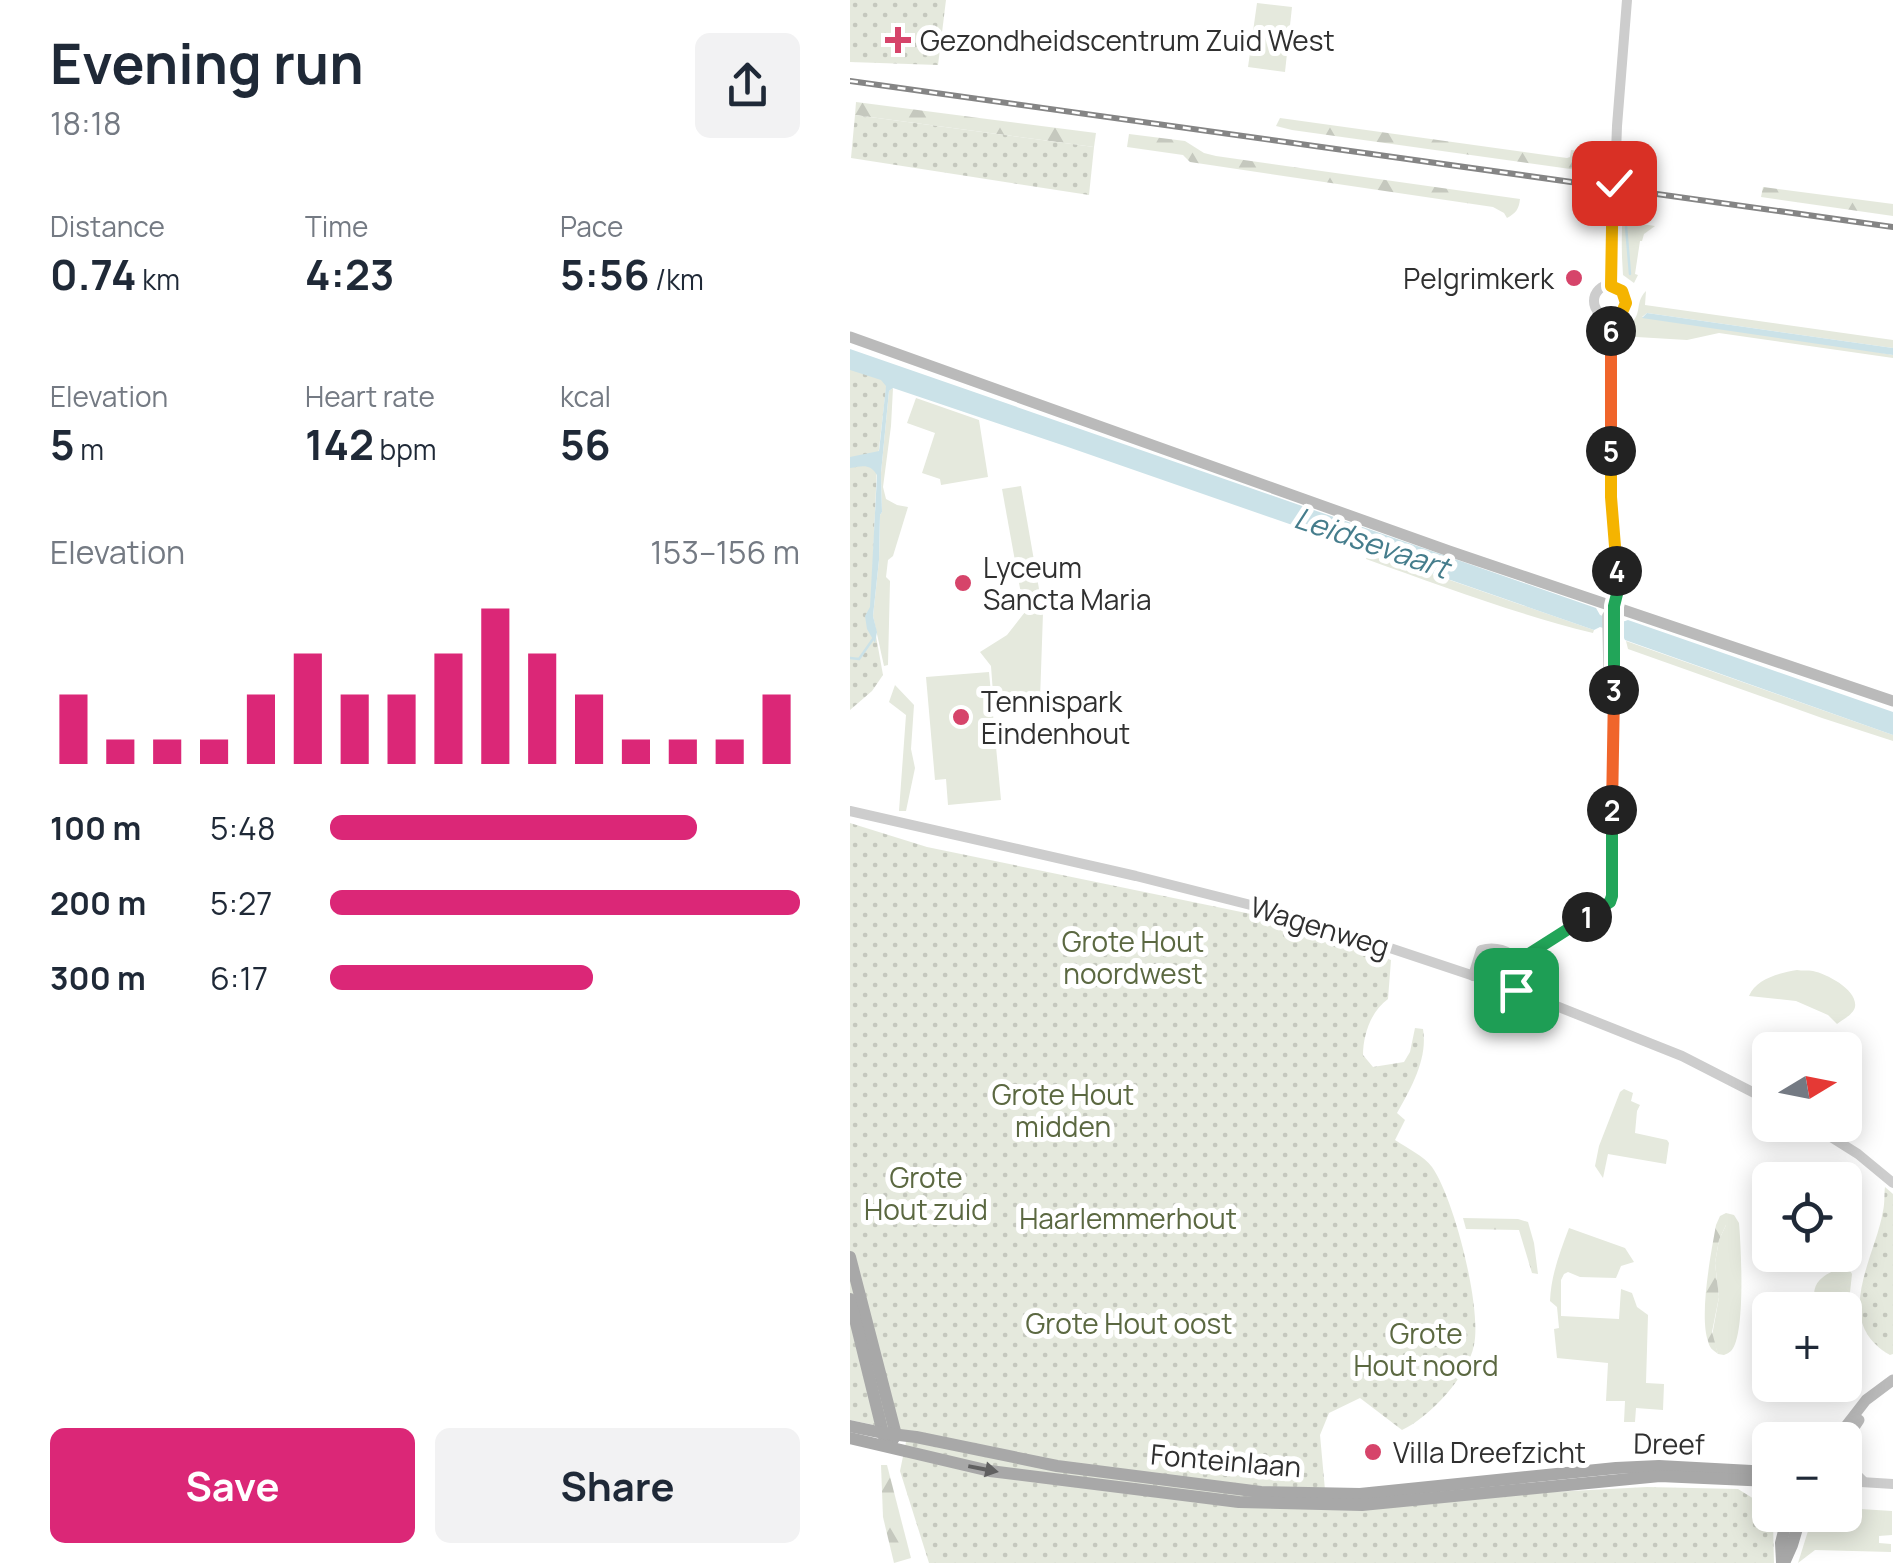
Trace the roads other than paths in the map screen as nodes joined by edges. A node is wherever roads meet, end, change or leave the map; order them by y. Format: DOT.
graph roads {
  1 [pos="1627,0"];
  2 [pos="1611,286"];
  3 [pos="1611,317"];
  4 [pos="850,338"];
  5 [pos="1612,612"];
  6 [pos="1893,701"];
  7 [pos="850,811"];
  8 [pos="1518,961"];
  9 [pos="1473,976"];
  10 [pos="1507,986"];
  11 [pos="1752,1092"];
  12 [pos="1839,1142"];
  13 [pos="1893,1182"];
  14 [pos="850,1257"];
  15 [pos="850,1299"];
  16 [pos="1893,1380"];
  17 [pos="1878,1392"];
  18 [pos="1849,1422"];
  19 [pos="1859,1422"];
  20 [pos="850,1426"];
  21 [pos="850,1438"];
  22 [pos="888,1441"];
  23 [pos="1567,1479"];
  24 [pos="1752,1479"];
  25 [pos="1864,1482"];
  26 [pos="1893,1484"];
  27 [pos="1783,1532"];
  28 [pos="1796,1532"];
  29 [pos="1783,1563"];
  1 -- 2 [label="street"];
  2 -- 3 [label="street"];
  2 -- 3 [label="street"];
  3 -- 5 [label="street"];
  4 -- 5 [label="main road"];
  5 -- 6 [label="main road"];
  5 -- 8 [label="street"];
  7 -- 9 [label="street, Wagenweg"];
  8 -- 9 [label="street"];
  8 -- 10 [label="street"];
  9 -- 10 [label="street, Wagenweg"];
  10 -- 11 [label="street, Wagenweg"];
  12 -- 13 [label="street"];
  14 -- 22 [label="main road"];
  15 -- 22 [label="main road"];
  16 -- 17 [label="main road"];
  17 -- 18 [label="main road"];
  17 -- 19 [label="main road"];
  20 -- 22 [label="main road"];
  21 -- 22 [label="main road"];
  22 -- 23 [label="main road, Fonteinlaan"];
  23 -- 24 [label="main road, Dreef"];
  25 -- 26 [label="street"];
  27 -- 29 [label="main road"];
  28 -- 29 [label="main road"];
}
